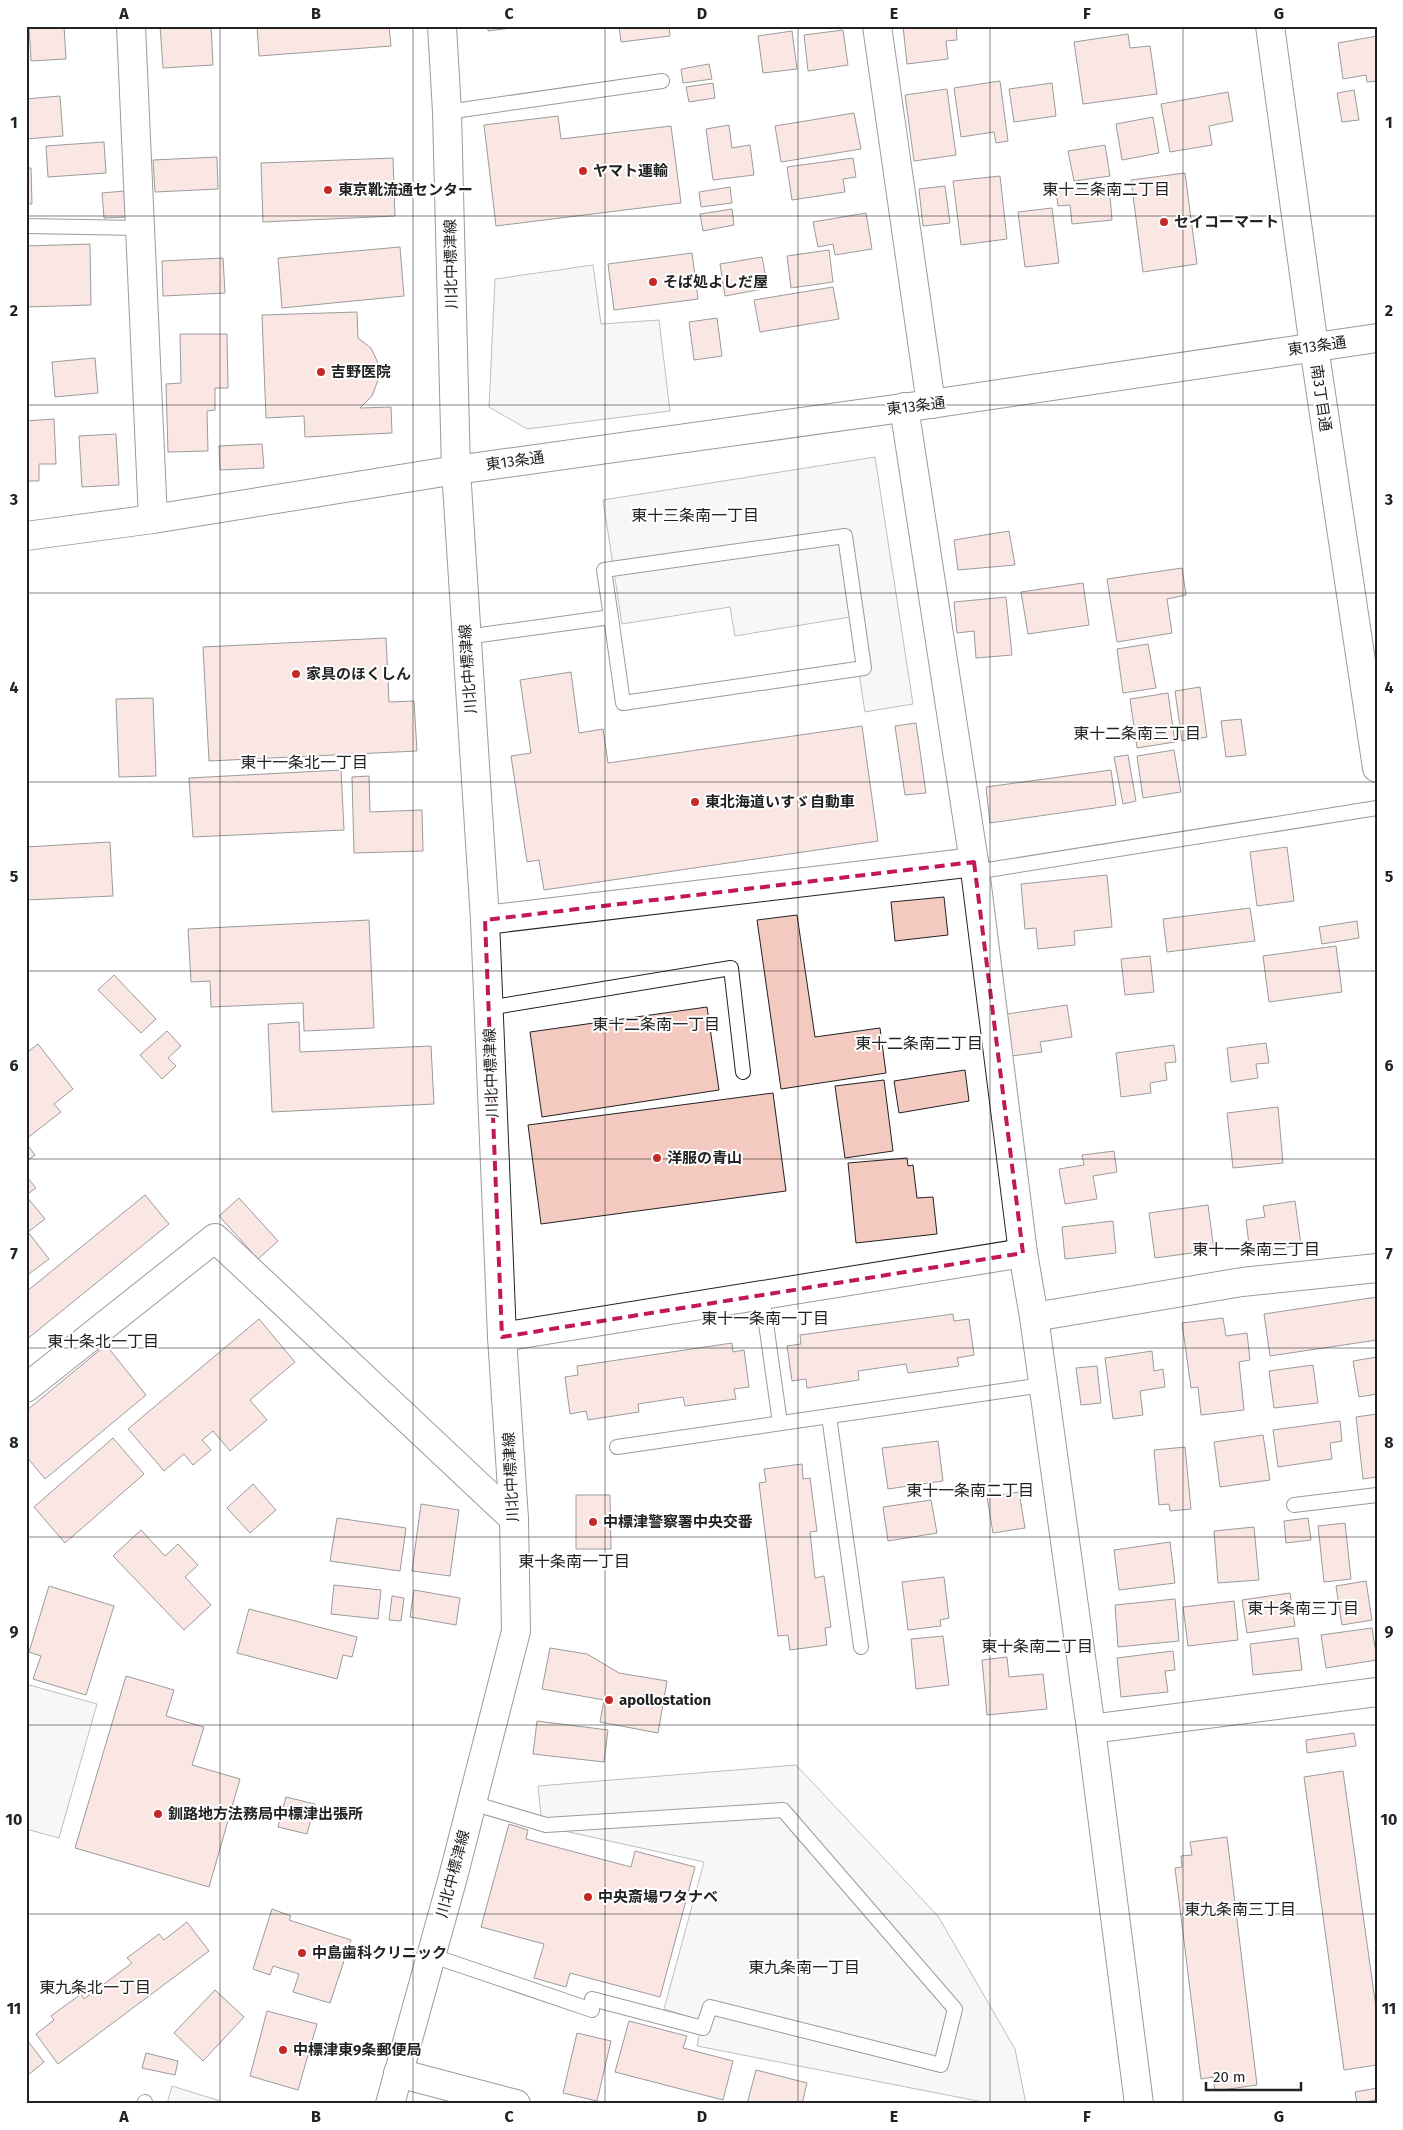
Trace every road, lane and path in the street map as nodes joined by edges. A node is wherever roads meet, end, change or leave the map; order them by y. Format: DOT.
graph roads {
  1 [pos="131,26"];
  2 [pos="442,26"];
  3 [pos="877,26"];
  4 [pos="1270,26"];
  5 [pos="662,81"];
  6 [pos="447,112"];
  7 [pos="26,226"];
  8 [pos="141,228"];
  9 [pos="1377,338"];
  10 [pos="1314,347"];
  11 [pos="918,406"];
  12 [pos="456,470"];
  13 [pos="153,520"];
  14 [pos="26,536"];
  15 [pos="611,617"];
  16 [pos="466,637"];
  17 [pos="1377,768"];
  18 [pos="1377,808"];
  19 [pos="974,867"];
  20 [pos="485,920"];
  21 [pos="488,1008"];
  22 [pos="743,1072"];
  23 [pos="1023,1252"];
  24 [pos="1377,1268"];
  25 [pos="762,1295"];
  26 [pos="1034,1317"];
  27 [pos="502,1337"];
  28 [pos="1043,1385"];
  29 [pos="26,1388"];
  30 [pos="829,1416"];
  31 [pos="780,1423"];
  32 [pos="617,1447"];
  33 [pos="1377,1495"];
  34 [pos="1294,1505"];
  35 [pos="514,1519"];
  36 [pos="861,1647"];
  37 [pos="1377,1692"];
  38 [pos="1091,1729"];
  39 [pos="472,1803"];
  40 [pos="430,1955"];
  41 [pos="398,2073"];
  42 [pos="390,2104"];
  43 [pos="516,2104"];
  44 [pos="1139,2104"];
  1 -- 8 [label="street"];
  2 -- 6 [label="street, 川北中標津線"];
  3 -- 11 [label="street"];
  4 -- 10 [label="street, 南3丁目通"];
  5 -- 6 [label="lane"];
  6 -- 12 [label="street, 川北中標津線"];
  7 -- 8 [label="lane"];
  8 -- 13 [label="street"];
  9 -- 10 [label="street, 東13条通"];
  10 -- 11 [label="street, 東13条通"];
  10 -- 17 [label="street, 南3丁目通"];
  11 -- 12 [label="street, 東13条通"];
  11 -- 19 [label="street"];
  12 -- 13 [label="street, 東13条通"];
  12 -- 16 [label="street, 川北中標津線"];
  13 -- 14 [label="street, 東13条通"];
  15 -- 15 [label="lane"];
  15 -- 16 [label="lane"];
  16 -- 20 [label="street, 川北中標津線"];
  18 -- 19 [label="lane"];
  19 -- 20 [label="street"];
  19 -- 23 [label="street"];
  20 -- 21 [label="street, 川北中標津線"];
  21 -- 22 [label="lane"];
  21 -- 27 [label="street, 川北中標津線"];
  23 -- 25 [label="street"];
  23 -- 26 [label="street"];
  24 -- 26 [label="street"];
  25 -- 27 [label="street"];
  25 -- 31 [label="lane"];
  26 -- 28 [label="street"];
  27 -- 35 [label="street, 川北中標津線"];
  28 -- 30 [label="lane"];
  28 -- 38 [label="street"];
  29 -- 35 [label="street"];
  30 -- 31 [label="lane"];
  30 -- 36 [label="lane"];
  31 -- 32 [label="lane"];
  33 -- 34 [label="lane"];
  35 -- 39 [label="street, 川北中標津線"];
  37 -- 38 [label="street"];
  38 -- 44 [label="street"];
  39 -- 40 [label="street, 川北中標津線"];
  39 -- 40 [label="lane"];
  40 -- 41 [label="street, 川北中標津線"];
  41 -- 42 [label="street, 川北中標津線"];
  41 -- 43 [label="street"];
}
